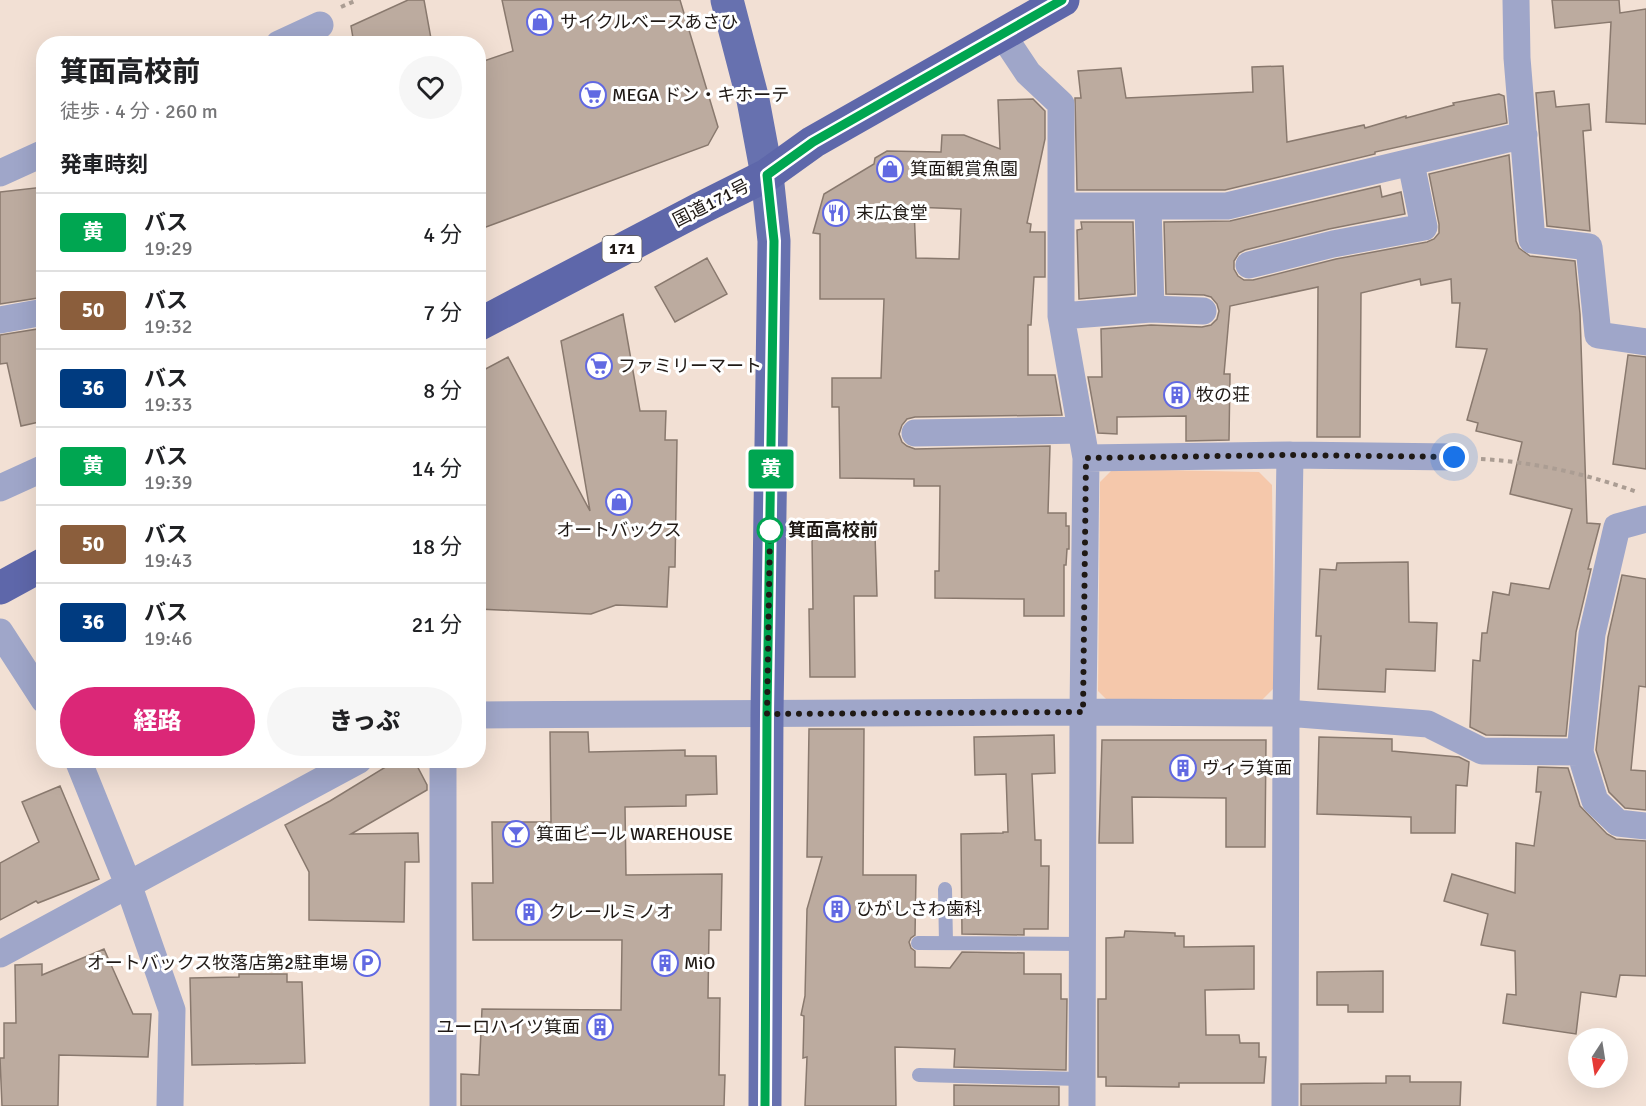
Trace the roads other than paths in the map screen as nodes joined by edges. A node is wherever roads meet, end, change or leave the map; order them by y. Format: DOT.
graph roads {
  1 [pos="727,0"];
  2 [pos="1063,0"];
  3 [pos="1516,0"];
  4 [pos="1002,34"];
  5 [pos="296,36"];
  6 [pos="318,36"];
  7 [pos="1524,135"];
  8 [pos="36,157"];
  9 [pos="1411,163"];
  10 [pos="0,173"];
  11 [pos="767,175"];
  12 [pos="1062,206"];
  13 [pos="1148,207"];
  14 [pos="1249,266"];
  15 [pos="1151,309"];
  16 [pos="1203,311"];
  17 [pos="36,313"];
  18 [pos="1061,316"];
  19 [pos="0,320"];
  20 [pos="486,321"];
  21 [pos="1646,342"];
  22 [pos="1081,430"];
  23 [pos="915,433"];
  24 [pos="1290,455"];
  25 [pos="1454,457"];
  26 [pos="1086,458"];
  27 [pos="36,472"];
  28 [pos="0,488"];
  29 [pos="1646,519"];
  30 [pos="36,568"];
  31 [pos="0,588"];
  32 [pos="0,632"];
  33 [pos="36,688"];
  34 [pos="1083,712"];
  35 [pos="1286,713"];
  36 [pos="767,714"];
  37 [pos="486,715"];
  38 [pos="1581,752"];
  39 [pos="81,768"];
  40 [pos="344,768"];
  41 [pos="443,768"];
  42 [pos="1646,826"];
  43 [pos="128,884"];
  44 [pos="945,889"];
  45 [pos="918,943"];
  46 [pos="946,943"];
  47 [pos="1082,944"];
  48 [pos="0,954"];
  49 [pos="919,1075"];
  50 [pos="1082,1079"];
  51 [pos="170,1106"];
  52 [pos="443,1106"];
  53 [pos="765,1106"];
  54 [pos="1082,1106"];
  55 [pos="1285,1106"];
  1 -- 11 [label="main road"];
  2 -- 4 [label="highway, 国道171号 / 171"];
  3 -- 7 [label="street"];
  4 -- 11 [label="highway, 国道171号 / 171"];
  4 -- 12 [label="street"];
  5 -- 6 [label="street"];
  7 -- 9 [label="street"];
  7 -- 21 [label="street"];
  8 -- 10 [label="street"];
  9 -- 13 [label="street"];
  9 -- 14 [label="street"];
  11 -- 20 [label="highway, 国道171号 / 171"];
  11 -- 36 [label="main road"];
  12 -- 13 [label="street"];
  12 -- 18 [label="street"];
  13 -- 15 [label="street"];
  15 -- 16 [label="street"];
  15 -- 18 [label="street"];
  17 -- 19 [label="street"];
  18 -- 22 [label="street"];
  22 -- 23 [label="street"];
  22 -- 26 [label="street"];
  24 -- 25 [label="street"];
  24 -- 26 [label="street"];
  24 -- 35 [label="street"];
  26 -- 34 [label="street"];
  27 -- 28 [label="street"];
  29 -- 38 [label="street"];
  30 -- 31 [label="highway"];
  32 -- 33 [label="street"];
  34 -- 35 [label="street"];
  34 -- 36 [label="street"];
  34 -- 47 [label="street"];
  35 -- 38 [label="street"];
  35 -- 55 [label="street"];
  36 -- 37 [label="street"];
  36 -- 53 [label="main road"];
  38 -- 42 [label="street"];
  39 -- 43 [label="street"];
  40 -- 43 [label="street"];
  41 -- 52 [label="street"];
  43 -- 48 [label="street"];
  43 -- 51 [label="street"];
  44 -- 46 [label="lane"];
  45 -- 46 [label="lane"];
  46 -- 47 [label="lane"];
  47 -- 50 [label="street"];
  49 -- 50 [label="lane"];
  50 -- 54 [label="street"];
}
